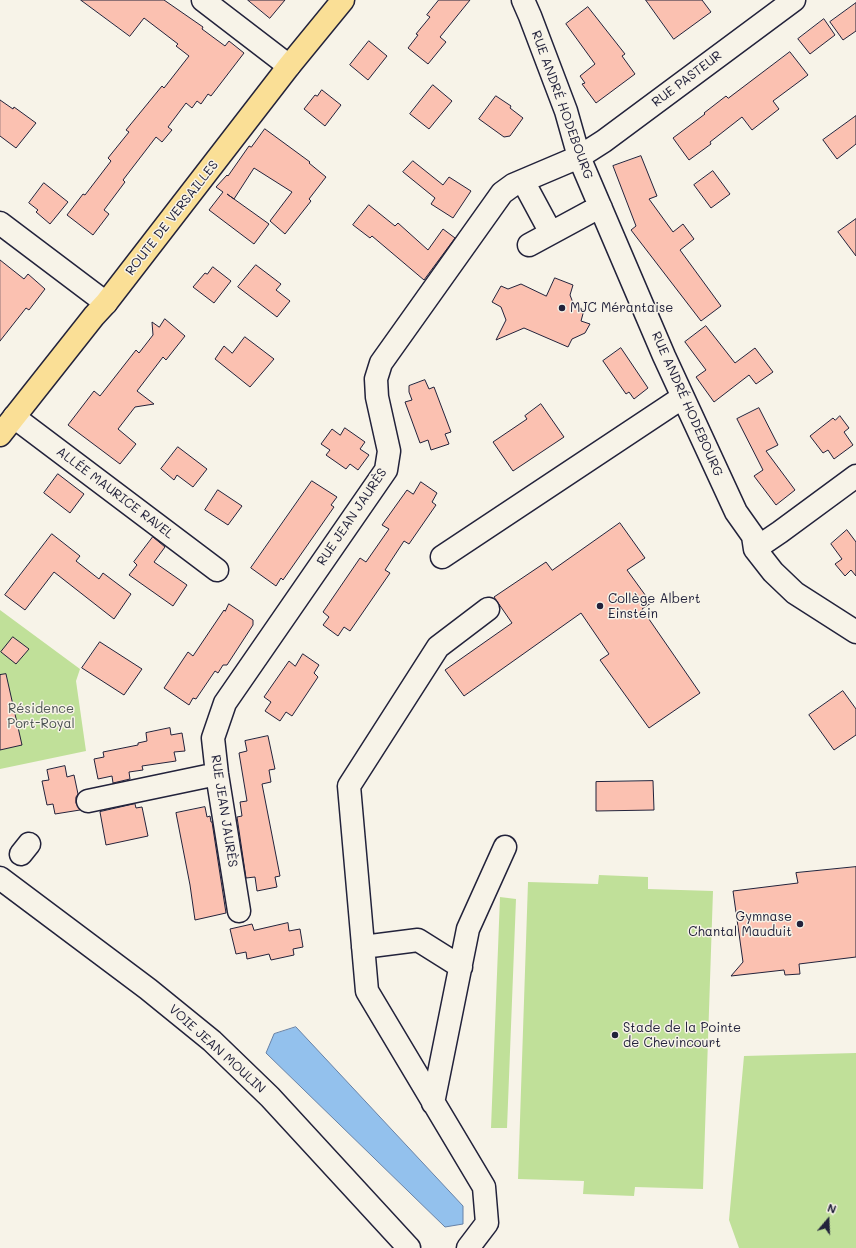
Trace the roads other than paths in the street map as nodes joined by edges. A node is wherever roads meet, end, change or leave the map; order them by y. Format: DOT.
graph roads {
  1 [pos="203,0"];
  2 [pos="343,0"];
  3 [pos="523,0"];
  4 [pos="794,0"];
  5 [pos="289,66"];
  6 [pos="578,156"];
  7 [pos="523,181"];
  8 [pos="601,208"];
  9 [pos="0,223"];
  10 [pos="551,233"];
  11 [pos="529,244"];
  12 [pos="106,303"];
  13 [pos="683,397"];
  14 [pos="14,417"];
  15 [pos="0,435"];
  16 [pos="856,476"];
  17 [pos="755,549"];
  18 [pos="442,557"];
  19 [pos="217,570"];
  20 [pos="488,609"];
  21 [pos="856,632"];
  22 [pos="217,774"];
  23 [pos="88,801"];
  24 [pos="505,847"];
  25 [pos="0,878"];
  26 [pos="239,911"];
  27 [pos="363,947"];
  28 [pos="461,967"];
  29 [pos="433,1103"];
  30 [pos="409,1248"];
  31 [pos="468,1248"];
  1 -- 5 [label="street"];
  2 -- 5 [label="main road, ROUTE DE VERSAILLES"];
  3 -- 6 [label="street, RUE ANDRÉ HODEBOURG"];
  4 -- 6 [label="street, RUE PASTEUR"];
  5 -- 12 [label="main road, ROUTE DE VERSAILLES"];
  6 -- 7 [label="street, RUE JEAN JAURÈS"];
  6 -- 8 [label="street, RUE ANDRÉ HODEBOURG"];
  7 -- 10 [label="street"];
  7 -- 22 [label="street, RUE JEAN JAURÈS"];
  8 -- 10 [label="street"];
  8 -- 13 [label="street, RUE ANDRÉ HODEBOURG"];
  9 -- 12 [label="street"];
  10 -- 11 [label="street"];
  12 -- 14 [label="main road, ROUTE DE VERSAILLES"];
  13 -- 17 [label="street, RUE ANDRÉ HODEBOURG"];
  13 -- 18 [label="street"];
  14 -- 15 [label="main road, ROUTE DE VERSAILLES"];
  14 -- 19 [label="street, ALLÉE MAURICE RAVEL"];
  16 -- 17 [label="street"];
  17 -- 21 [label="street, RUE ANDRÉ HODEBOURG"];
  20 -- 27 [label="street"];
  22 -- 23 [label="street"];
  22 -- 26 [label="street, RUE JEAN JAURÈS"];
  24 -- 28 [label="street"];
  25 -- 30 [label="street, VOIE JEAN MOULIN"];
  27 -- 28 [label="street"];
  27 -- 29 [label="street"];
  28 -- 29 [label="street"];
  29 -- 31 [label="street"];
}
